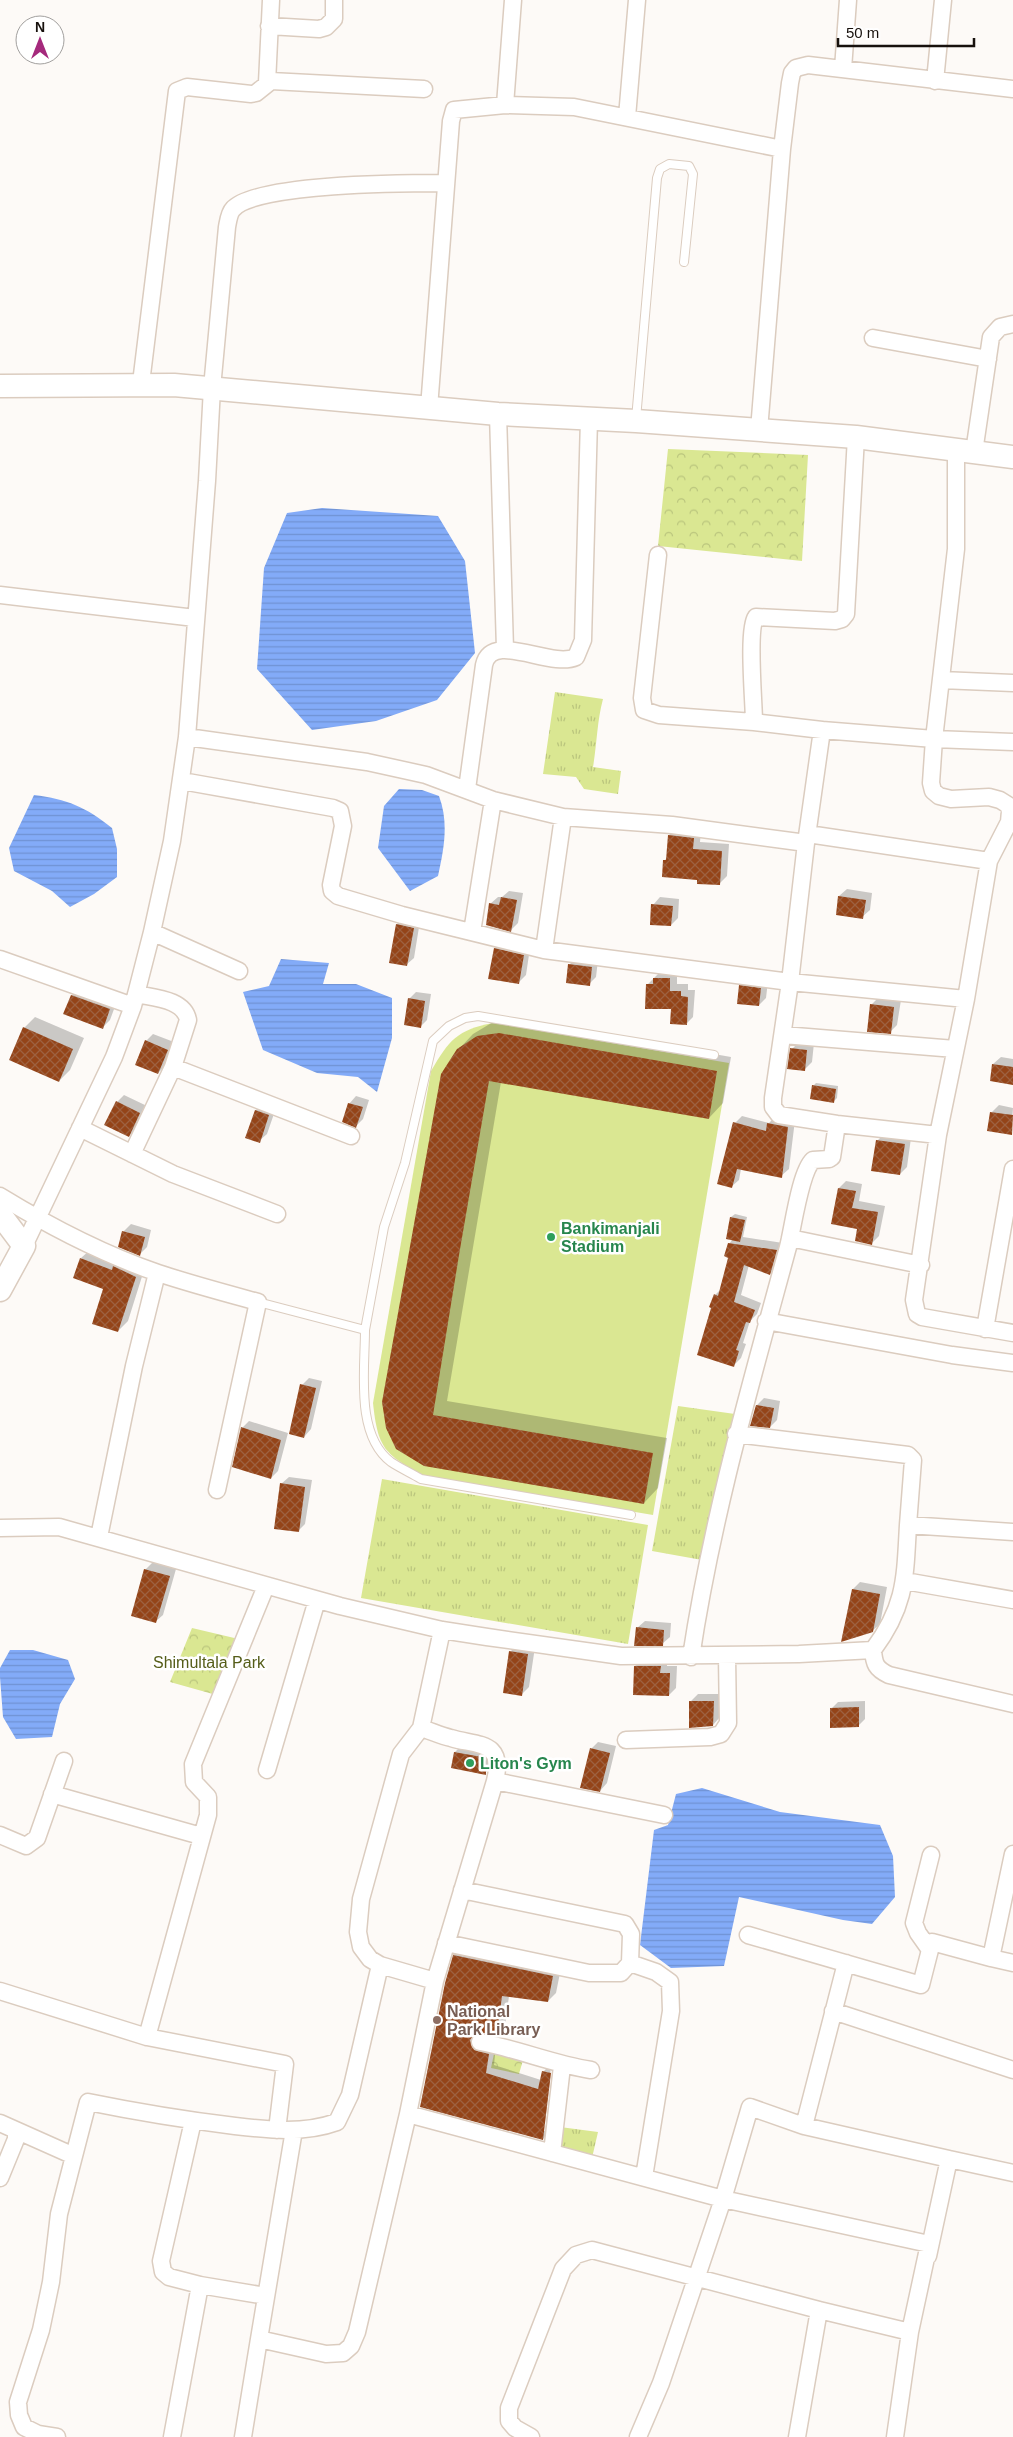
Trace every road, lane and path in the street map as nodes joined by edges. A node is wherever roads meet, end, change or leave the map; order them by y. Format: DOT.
graph roads {
  1 [pos="270,0"];
  2 [pos="334,0"];
  3 [pos="513,0"];
  4 [pos="637,0"];
  5 [pos="848,0"];
  6 [pos="943,0"];
  7 [pos="269,26"];
  8 [pos="843,69"];
  9 [pos="935,81"];
  10 [pos="267,83"];
  11 [pos="424,89"];
  12 [pos="1013,89"];
  13 [pos="505,105"];
  14 [pos="627,118"];
  15 [pos="782,149"];
  16 [pos="446,183"];
  17 [pos="684,262"];
  18 [pos="1013,324"];
  19 [pos="873,338"];
  20 [pos="988,359"];
  21 [pos="141,383"];
  22 [pos="0,386"];
  23 [pos="212,388"];
  24 [pos="429,408"];
  25 [pos="498,414"];
  26 [pos="589,420"];
  27 [pos="636,421"];
  28 [pos="760,430"];
  29 [pos="856,437"];
  30 [pos="965,450"];
  31 [pos="1013,457"];
  32 [pos="658,555"];
  33 [pos="0,595"];
  34 [pos="195,618"];
  35 [pos="505,649"];
  36 [pos="941,680"];
  37 [pos="1013,683"];
  38 [pos="754,722"];
  39 [pos="822,730"];
  40 [pos="187,737"];
  41 [pos="934,739"];
  42 [pos="1013,742"];
  43 [pos="182,781"];
  44 [pos="467,789"];
  45 [pos="493,800"];
  46 [pos="562,817"];
  47 [pos="808,839"];
  48 [pos="989,861"];
  49 [pos="152,932"];
  50 [pos="472,932"];
  51 [pos="544,950"];
  52 [pos="0,959"];
  53 [pos="239,971"];
  54 [pos="790,982"];
  55 [pos="966,999"];
  56 [pos="135,1000"];
  57 [pos="783,1035"];
  58 [pos="955,1049"];
  59 [pos="714,1055"];
  60 [pos="173,1067"];
  61 [pos="837,1124"];
  62 [pos="80,1128"];
  63 [pos="938,1135"];
  64 [pos="351,1136"];
  65 [pos="132,1154"];
  66 [pos="1013,1169"];
  67 [pos="0,1196"];
  68 [pos="0,1214"];
  69 [pos="277,1214"];
  70 [pos="37,1219"];
  71 [pos="790,1238"];
  72 [pos="24,1246"];
  73 [pos="921,1265"];
  74 [pos="157,1273"];
  75 [pos="0,1290"];
  76 [pos="258,1302"];
  77 [pos="766,1321"];
  78 [pos="986,1329"];
  79 [pos="365,1330"];
  80 [pos="1013,1332"];
  81 [pos="1013,1363"];
  82 [pos="736,1434"];
  83 [pos="217,1490"];
  84 [pos="631,1515"];
  85 [pos="908,1525"];
  86 [pos="0,1528"];
  87 [pos="1013,1532"];
  88 [pos="99,1538"];
  89 [pos="905,1581"];
  90 [pos="266,1586"];
  91 [pos="318,1600"];
  92 [pos="1013,1600"];
  93 [pos="442,1630"];
  94 [pos="873,1650"];
  95 [pos="727,1656"];
  96 [pos="691,1657"];
  97 [pos="1013,1704"];
  98 [pos="421,1728"];
  99 [pos="626,1740"];
  100 [pos="64,1761"];
  101 [pos="267,1770"];
  102 [pos="495,1780"];
  103 [pos="52,1794"];
  104 [pos="664,1815"];
  105 [pos="0,1835"];
  106 [pos="201,1836"];
  107 [pos="1013,1854"];
  108 [pos="931,1855"];
  109 [pos="462,1890"];
  110 [pos="1009,1898"];
  111 [pos="748,1935"];
  112 [pos="446,1942"];
  113 [pos="930,1950"];
  114 [pos="991,1958"];
  115 [pos="630,1963"];
  116 [pos="846,1963"];
  117 [pos="1013,1963"];
  118 [pos="380,1965"];
  119 [pos="435,1981"];
  120 [pos="0,1991"];
  121 [pos="833,2011"];
  122 [pos="147,2038"];
  123 [pos="480,2042"];
  124 [pos="562,2066"];
  125 [pos="591,2070"];
  126 [pos="1013,2070"];
  127 [pos="408,2114"];
  128 [pos="192,2121"];
  129 [pos="0,2124"];
  130 [pos="804,2126"];
  131 [pos="276,2130"];
  132 [pos="294,2130"];
  133 [pos="16,2131"];
  134 [pos="552,2153"];
  135 [pos="74,2156"];
  136 [pos="949,2159"];
  137 [pos="1013,2173"];
  138 [pos="0,2178"];
  139 [pos="644,2178"];
  140 [pos="723,2199"];
  141 [pos="928,2256"];
  142 [pos="696,2278"];
  143 [pos="200,2285"];
  144 [pos="266,2296"];
  145 [pos="819,2310"];
  146 [pos="910,2332"];
  147 [pos="259,2339"];
  148 [pos="57,2437"];
  149 [pos="172,2437"];
  150 [pos="243,2437"];
  151 [pos="531,2437"];
  152 [pos="638,2437"];
  153 [pos="797,2437"];
  154 [pos="895,2437"];
  1 -- 7 [label="street"];
  2 -- 7 [label="street"];
  3 -- 13 [label="street"];
  4 -- 14 [label="street"];
  5 -- 8 [label="street"];
  6 -- 9 [label="street"];
  7 -- 10 [label="street"];
  8 -- 9 [label="street"];
  8 -- 15 [label="street"];
  9 -- 12 [label="street"];
  10 -- 11 [label="street"];
  10 -- 21 [label="street"];
  13 -- 14 [label="street"];
  13 -- 16 [label="street"];
  14 -- 15 [label="street"];
  15 -- 28 [label="street"];
  16 -- 23 [label="street"];
  16 -- 24 [label="street"];
  17 -- 27 [label="lane"];
  18 -- 20 [label="street"];
  19 -- 20 [label="street"];
  20 -- 30 [label="street"];
  21 -- 22 [label="street"];
  21 -- 23 [label="street"];
  23 -- 24 [label="street"];
  23 -- 34 [label="street"];
  24 -- 25 [label="street"];
  25 -- 26 [label="street"];
  25 -- 35 [label="street"];
  26 -- 27 [label="street"];
  26 -- 35 [label="street"];
  27 -- 28 [label="street"];
  28 -- 29 [label="street"];
  29 -- 30 [label="street"];
  29 -- 38 [label="street"];
  30 -- 31 [label="street"];
  30 -- 36 [label="street"];
  32 -- 38 [label="street"];
  33 -- 34 [label="street"];
  34 -- 40 [label="street"];
  35 -- 44 [label="street"];
  36 -- 37 [label="street"];
  36 -- 41 [label="street"];
  38 -- 39 [label="street"];
  39 -- 41 [label="street"];
  39 -- 47 [label="street"];
  40 -- 43 [label="street"];
  40 -- 44 [label="street"];
  41 -- 42 [label="street"];
  41 -- 48 [label="street"];
  43 -- 49 [label="street"];
  43 -- 50 [label="street"];
  44 -- 45 [label="street"];
  45 -- 46 [label="street"];
  45 -- 50 [label="street"];
  46 -- 47 [label="street"];
  46 -- 51 [label="street"];
  47 -- 48 [label="street"];
  47 -- 54 [label="street"];
  48 -- 55 [label="street"];
  49 -- 53 [label="street"];
  49 -- 56 [label="street"];
  50 -- 51 [label="street"];
  51 -- 54 [label="street"];
  52 -- 56 [label="street"];
  54 -- 55 [label="street"];
  54 -- 57 [label="street"];
  55 -- 58 [label="street"];
  56 -- 60 [label="street"];
  56 -- 62 [label="street"];
  57 -- 58 [label="street"];
  57 -- 61 [label="street"];
  58 -- 63 [label="street"];
  59 -- 79 [label="lane"];
  60 -- 64 [label="street"];
  60 -- 65 [label="street"];
  61 -- 63 [label="street"];
  61 -- 71 [label="street"];
  62 -- 65 [label="street"];
  62 -- 70 [label="street"];
  63 -- 73 [label="street"];
  65 -- 69 [label="street"];
  66 -- 78 [label="street"];
  67 -- 70 [label="street"];
  68 -- 72 [label="street"];
  70 -- 72 [label="street"];
  70 -- 74 [label="street"];
  71 -- 73 [label="street"];
  71 -- 77 [label="street"];
  72 -- 75 [label="street"];
  73 -- 78 [label="street"];
  74 -- 76 [label="street"];
  74 -- 88 [label="street"];
  76 -- 79 [label="lane"];
  76 -- 83 [label="street"];
  77 -- 81 [label="street"];
  77 -- 82 [label="street"];
  78 -- 80 [label="street"];
  79 -- 84 [label="lane"];
  82 -- 85 [label="street"];
  82 -- 96 [label="street"];
  85 -- 87 [label="street"];
  85 -- 89 [label="street"];
  86 -- 88 [label="street"];
  88 -- 90 [label="street"];
  89 -- 92 [label="street"];
  89 -- 94 [label="street"];
  90 -- 91 [label="street"];
  90 -- 106 [label="street"];
  91 -- 93 [label="street"];
  91 -- 101 [label="street"];
  93 -- 96 [label="street"];
  93 -- 98 [label="street"];
  94 -- 95 [label="street"];
  94 -- 97 [label="street"];
  95 -- 96 [label="street"];
  95 -- 99 [label="street"];
  98 -- 102 [label="street"];
  98 -- 118 [label="street"];
  100 -- 103 [label="street"];
  102 -- 104 [label="street"];
  102 -- 109 [label="street"];
  103 -- 105 [label="street"];
  103 -- 106 [label="street"];
  106 -- 122 [label="street"];
  107 -- 110 [label="street"];
  108 -- 113 [label="street"];
  109 -- 112 [label="street"];
  109 -- 115 [label="street"];
  110 -- 114 [label="street"];
  111 -- 116 [label="street"];
  112 -- 115 [label="street"];
  112 -- 119 [label="street"];
  113 -- 114 [label="street"];
  113 -- 116 [label="street"];
  114 -- 117 [label="street"];
  115 -- 139 [label="street"];
  116 -- 121 [label="street"];
  118 -- 119 [label="street"];
  118 -- 132 [label="street"];
  119 -- 127 [label="street"];
  120 -- 122 [label="street"];
  121 -- 126 [label="street"];
  121 -- 130 [label="street"];
  122 -- 131 [label="street"];
  123 -- 124 [label="street"];
  124 -- 125 [label="street"];
  124 -- 134 [label="street"];
  127 -- 134 [label="street"];
  127 -- 147 [label="street"];
  128 -- 131 [label="street"];
  128 -- 135 [label="street"];
  128 -- 143 [label="street"];
  129 -- 133 [label="street"];
  130 -- 136 [label="street"];
  130 -- 140 [label="street"];
  131 -- 132 [label="street"];
  132 -- 144 [label="street"];
  133 -- 135 [label="street"];
  133 -- 138 [label="street"];
  134 -- 139 [label="street"];
  135 -- 148 [label="street"];
  136 -- 137 [label="street"];
  136 -- 141 [label="street"];
  139 -- 140 [label="street"];
  140 -- 141 [label="street"];
  140 -- 142 [label="street"];
  141 -- 146 [label="street"];
  142 -- 145 [label="street"];
  142 -- 151 [label="street"];
  142 -- 152 [label="street"];
  143 -- 144 [label="street"];
  143 -- 149 [label="street"];
  144 -- 147 [label="street"];
  145 -- 146 [label="street"];
  145 -- 153 [label="street"];
  146 -- 154 [label="street"];
  147 -- 150 [label="street"];
}
